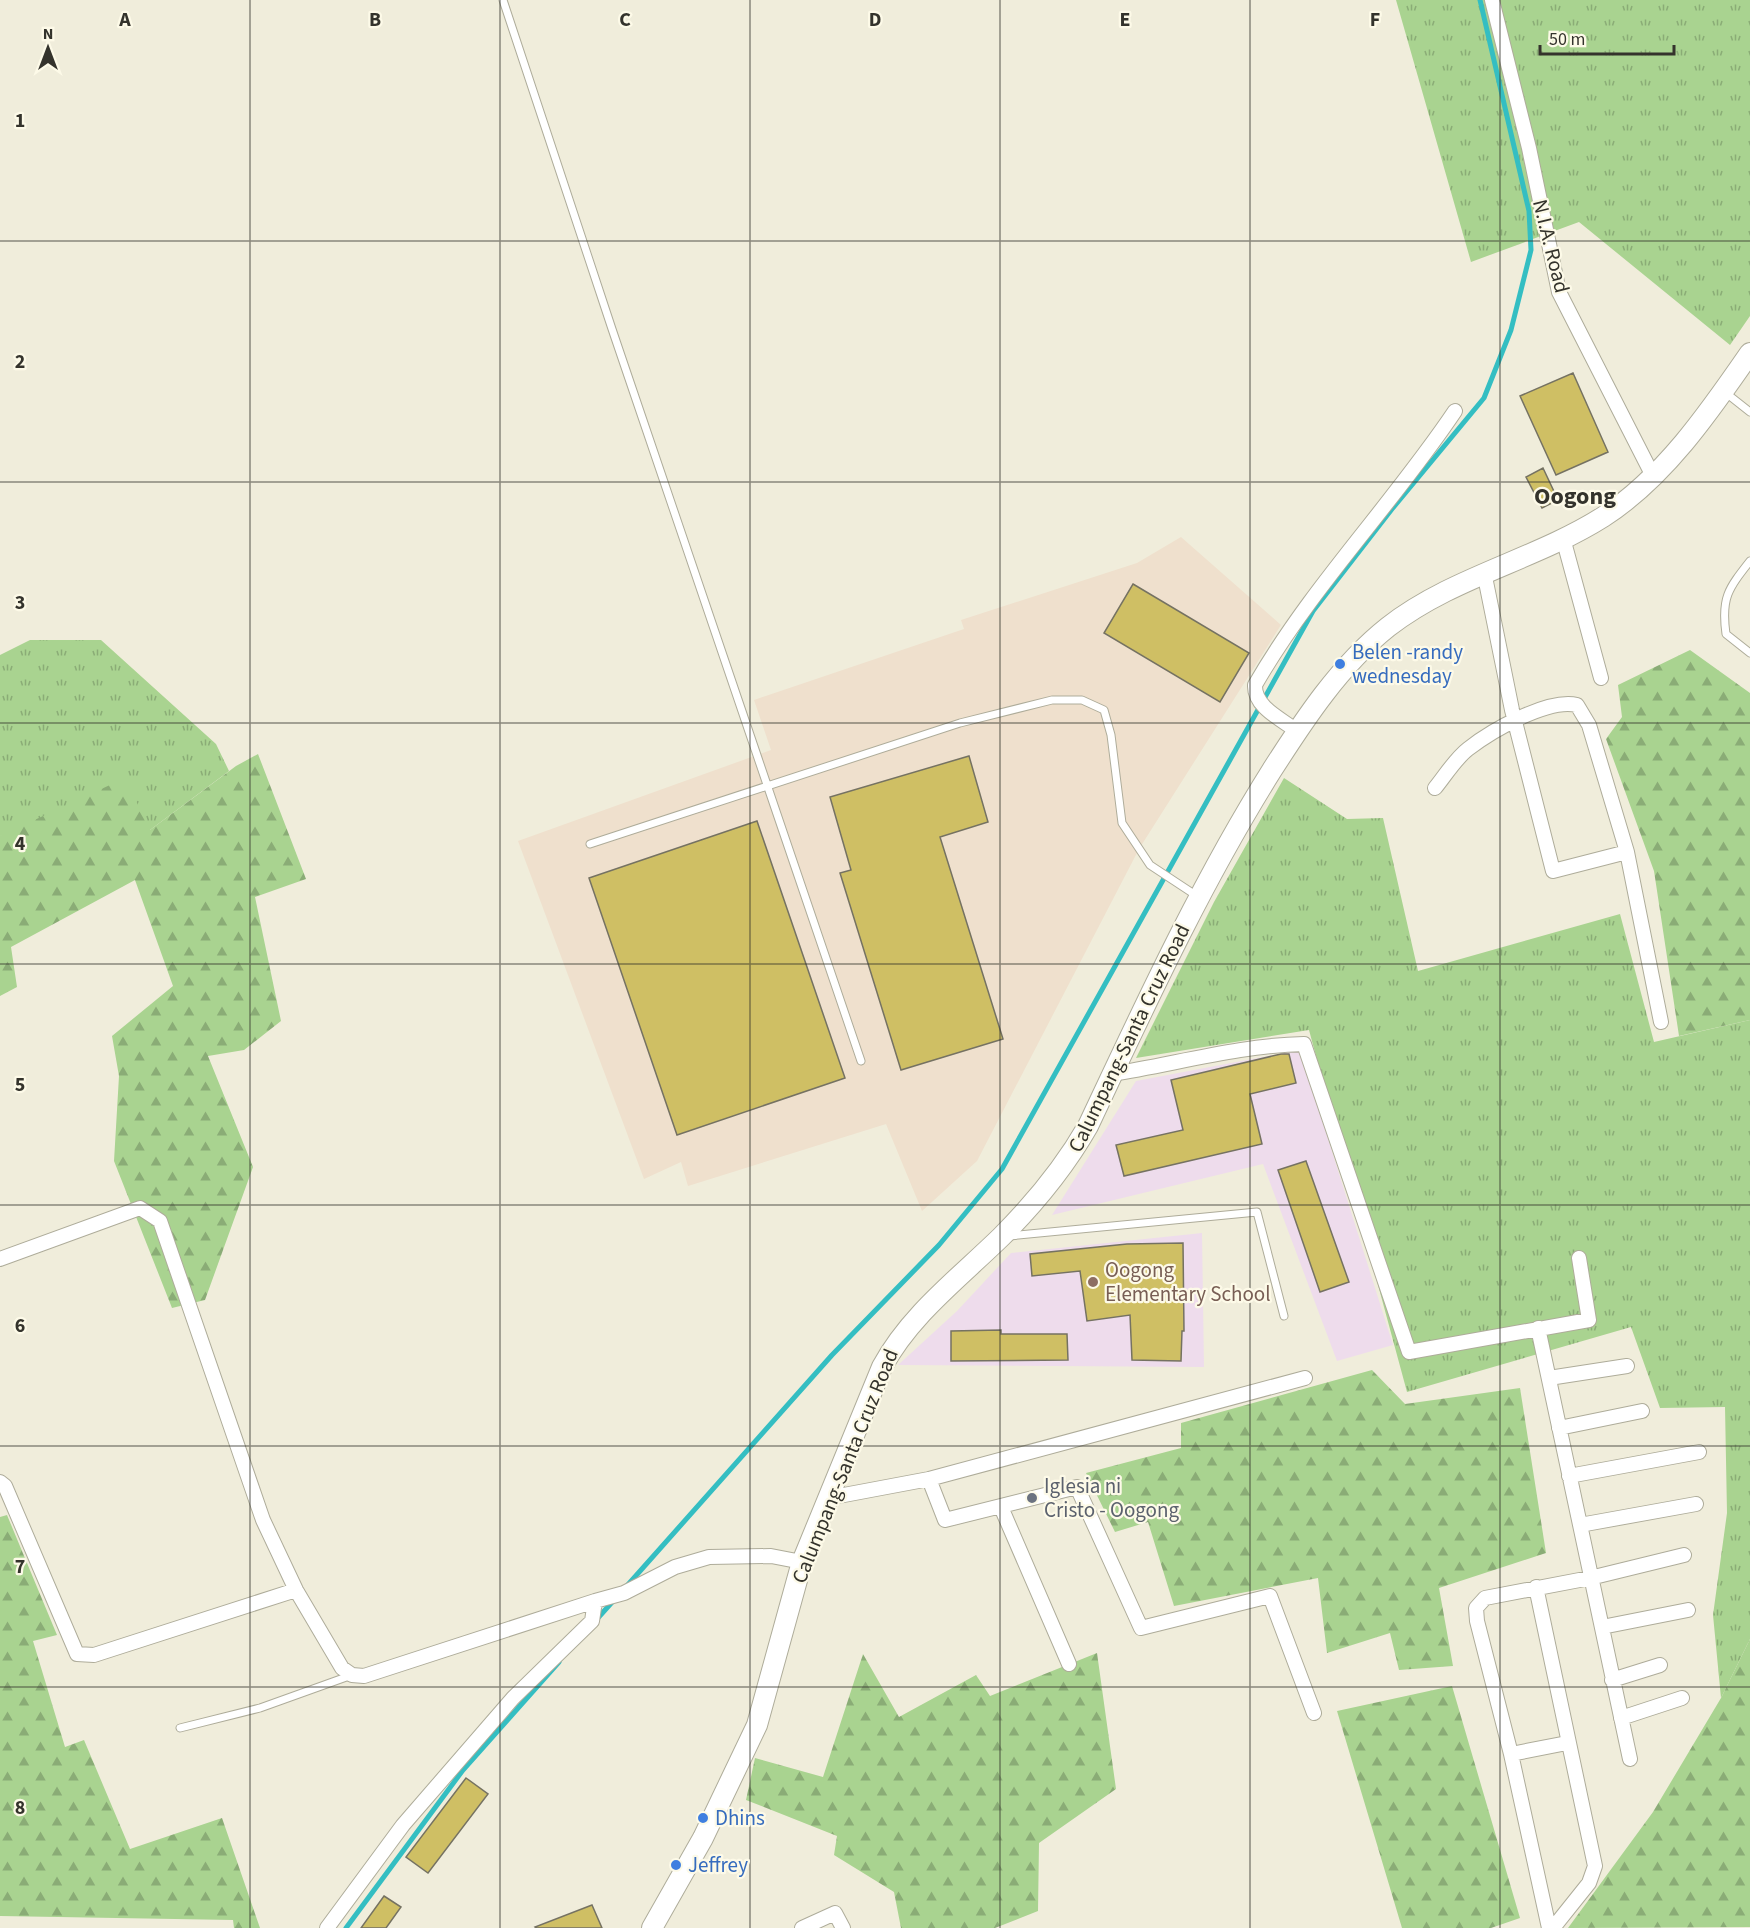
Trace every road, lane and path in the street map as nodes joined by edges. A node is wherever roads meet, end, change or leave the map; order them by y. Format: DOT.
graph roads {
  1 [pos="503,0"];
  2 [pos="1492,0"];
  3 [pos="1750,352"];
  4 [pos="1724,391"];
  5 [pos="1455,411"];
  6 [pos="1750,412"];
  7 [pos="1653,476"];
  8 [pos="1563,538"];
  9 [pos="1750,561"];
  10 [pos="1484,572"];
  11 [pos="1750,653"];
  12 [pos="1601,678"];
  13 [pos="1515,721"];
  14 [pos="1297,731"];
  15 [pos="769,786"];
  16 [pos="1435,788"];
  17 [pos="590,844"];
  18 [pos="1626,852"];
  19 [pos="1198,896"];
  20 [pos="1662,1022"];
  21 [pos="861,1061"];
  22 [pos="1112,1074"];
  23 [pos="1001,1237"];
  24 [pos="1579,1258"];
  25 [pos="0,1259"];
  26 [pos="1284,1316"];
  27 [pos="1538,1328"];
  28 [pos="1627,1366"];
  29 [pos="1305,1378"];
  30 [pos="1549,1378"];
  31 [pos="1642,1411"];
  32 [pos="1559,1428"];
  33 [pos="1699,1452"];
  34 [pos="1569,1476"];
  35 [pos="928,1479"];
  36 [pos="0,1482"];
  37 [pos="828,1498"];
  38 [pos="1696,1504"];
  39 [pos="1000,1506"];
  40 [pos="1580,1525"];
  41 [pos="1684,1555"];
  42 [pos="801,1562"];
  43 [pos="1590,1578"];
  44 [pos="1536,1587"];
  45 [pos="296,1590"];
  46 [pos="599,1600"];
  47 [pos="1688,1610"];
  48 [pos="1602,1627"];
  49 [pos="1069,1664"];
  50 [pos="1660,1665"];
  51 [pos="352,1675"];
  52 [pos="1612,1680"];
  53 [pos="1682,1698"];
  54 [pos="1314,1713"];
  55 [pos="1621,1718"];
  56 [pos="180,1728"];
  57 [pos="1567,1743"];
  58 [pos="1511,1754"];
  59 [pos="1630,1759"];
  60 [pos="327,1928"];
  61 [pos="652,1928"];
  62 [pos="802,1928"];
  63 [pos="843,1928"];
  64 [pos="1551,1928"];
  1 -- 15 [label="lane"];
  2 -- 7 [label="street, N.I.A. Road"];
  3 -- 4 [label="main road, Calumpang-Santa Cruz Road"];
  4 -- 6 [label="lane"];
  4 -- 7 [label="main road, Calumpang-Santa Cruz Road"];
  5 -- 14 [label="street"];
  7 -- 8 [label="main road, Calumpang-Santa Cruz Road"];
  8 -- 10 [label="main road, Calumpang-Santa Cruz Road"];
  8 -- 12 [label="street"];
  9 -- 11 [label="lane"];
  10 -- 13 [label="street"];
  10 -- 14 [label="main road, Calumpang-Santa Cruz Road"];
  13 -- 16 [label="street"];
  13 -- 18 [label="street"];
  13 -- 18 [label="street"];
  14 -- 19 [label="main road, Calumpang-Santa Cruz Road"];
  15 -- 17 [label="lane"];
  15 -- 19 [label="lane"];
  15 -- 21 [label="lane"];
  18 -- 20 [label="street"];
  19 -- 22 [label="main road, Calumpang-Santa Cruz Road"];
  22 -- 23 [label="main road, Calumpang-Santa Cruz Road"];
  22 -- 27 [label="street"];
  23 -- 26 [label="lane"];
  23 -- 37 [label="main road, Calumpang-Santa Cruz Road"];
  24 -- 27 [label="street"];
  25 -- 45 [label="street"];
  27 -- 30 [label="street"];
  28 -- 30 [label="street"];
  29 -- 35 [label="street"];
  30 -- 32 [label="street"];
  31 -- 32 [label="street"];
  32 -- 34 [label="street"];
  33 -- 34 [label="street"];
  34 -- 40 [label="street"];
  35 -- 37 [label="street"];
  35 -- 39 [label="street"];
  36 -- 45 [label="street"];
  37 -- 42 [label="main road, Calumpang-Santa Cruz Road"];
  38 -- 40 [label="street"];
  39 -- 49 [label="street"];
  39 -- 54 [label="street"];
  40 -- 43 [label="street"];
  41 -- 43 [label="street"];
  42 -- 46 [label="street"];
  42 -- 61 [label="main road, Calumpang-Santa Cruz Road"];
  43 -- 44 [label="street"];
  43 -- 48 [label="street"];
  44 -- 57 [label="street"];
  44 -- 58 [label="street"];
  45 -- 51 [label="street"];
  46 -- 51 [label="street"];
  46 -- 60 [label="street"];
  47 -- 48 [label="street"];
  48 -- 52 [label="street"];
  50 -- 52 [label="street"];
  51 -- 56 [label="lane"];
  52 -- 55 [label="street"];
  53 -- 55 [label="street"];
  55 -- 59 [label="street"];
  57 -- 58 [label="street"];
  57 -- 64 [label="street"];
  58 -- 64 [label="street"];
  62 -- 63 [label="street"];
}
